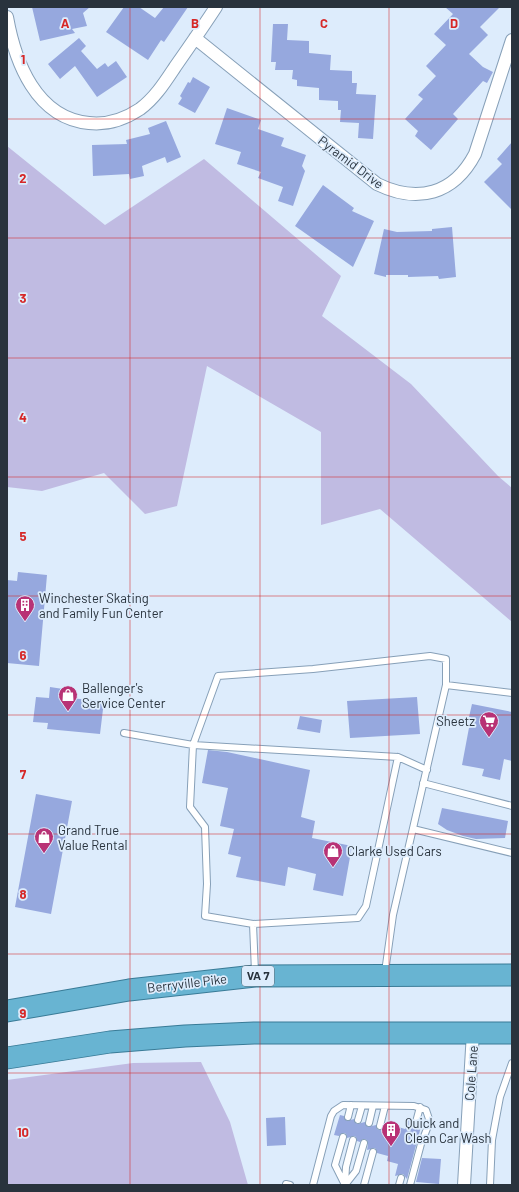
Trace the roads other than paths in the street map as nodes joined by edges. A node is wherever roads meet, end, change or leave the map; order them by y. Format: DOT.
graph roads {
  1 [pos="216,7"];
  2 [pos="7,17"];
  3 [pos="195,38"];
  4 [pos="512,40"];
  5 [pos="446,685"];
  6 [pos="512,693"];
  7 [pos="124,733"];
  8 [pos="193,745"];
  9 [pos="398,757"];
  10 [pos="426,770"];
  11 [pos="424,783"];
  12 [pos="512,806"];
  13 [pos="413,830"];
  14 [pos="512,853"];
  15 [pos="253,924"];
  16 [pos="385,975"];
  17 [pos="512,975"];
  18 [pos="255,976"];
  19 [pos="7,1011"];
  20 [pos="473,1032"];
  21 [pos="512,1033"];
  22 [pos="7,1058"];
  23 [pos="512,1063"];
  24 [pos="352,1105"];
  25 [pos="362,1106"];
  26 [pos="373,1106"];
  27 [pos="385,1106"];
  28 [pos="420,1107"];
  29 [pos="348,1117"];
  30 [pos="358,1120"];
  31 [pos="416,1122"];
  32 [pos="368,1123"];
  33 [pos="380,1126"];
  34 [pos="343,1137"];
  35 [pos="353,1140"];
  36 [pos="364,1143"];
  37 [pos="373,1152"];
  38 [pos="401,1178"];
  39 [pos="313,1185"];
  40 [pos="345,1185"];
  41 [pos="364,1185"];
  42 [pos="399,1185"];
  43 [pos="410,1185"];
  44 [pos="464,1185"];
  45 [pos="490,1185"];
  1 -- 3 [label="street"];
  2 -- 3 [label="street"];
  3 -- 4 [label="street, Pyramid Drive"];
  5 -- 6 [label="lane"];
  5 -- 8 [label="lane"];
  5 -- 10 [label="lane"];
  7 -- 8 [label="lane"];
  8 -- 9 [label="lane"];
  8 -- 15 [label="lane"];
  9 -- 10 [label="lane"];
  9 -- 15 [label="lane"];
  10 -- 11 [label="lane"];
  11 -- 12 [label="lane"];
  11 -- 13 [label="lane"];
  13 -- 14 [label="lane"];
  13 -- 16 [label="lane"];
  15 -- 18 [label="lane"];
  16 -- 17 [label="highway, Berryville Pike / VA 7"];
  16 -- 18 [label="highway, Berryville Pike / VA 7"];
  18 -- 19 [label="highway, Berryville Pike / VA 7"];
  20 -- 21 [label="highway"];
  20 -- 22 [label="highway"];
  20 -- 44 [label="street, Cole Lane"];
  23 -- 45 [label="lane"];
  24 -- 25 [label="lane"];
  24 -- 29 [label="lane"];
  24 -- 39 [label="lane"];
  25 -- 26 [label="lane"];
  25 -- 30 [label="lane"];
  26 -- 27 [label="lane"];
  26 -- 32 [label="lane"];
  27 -- 28 [label="lane"];
  27 -- 33 [label="lane"];
  28 -- 31 [label="lane"];
  28 -- 43 [label="lane"];
  34 -- 40 [label="lane"];
  35 -- 40 [label="lane"];
  36 -- 40 [label="lane"];
  37 -- 41 [label="lane"];
  38 -- 42 [label="lane"];
}
